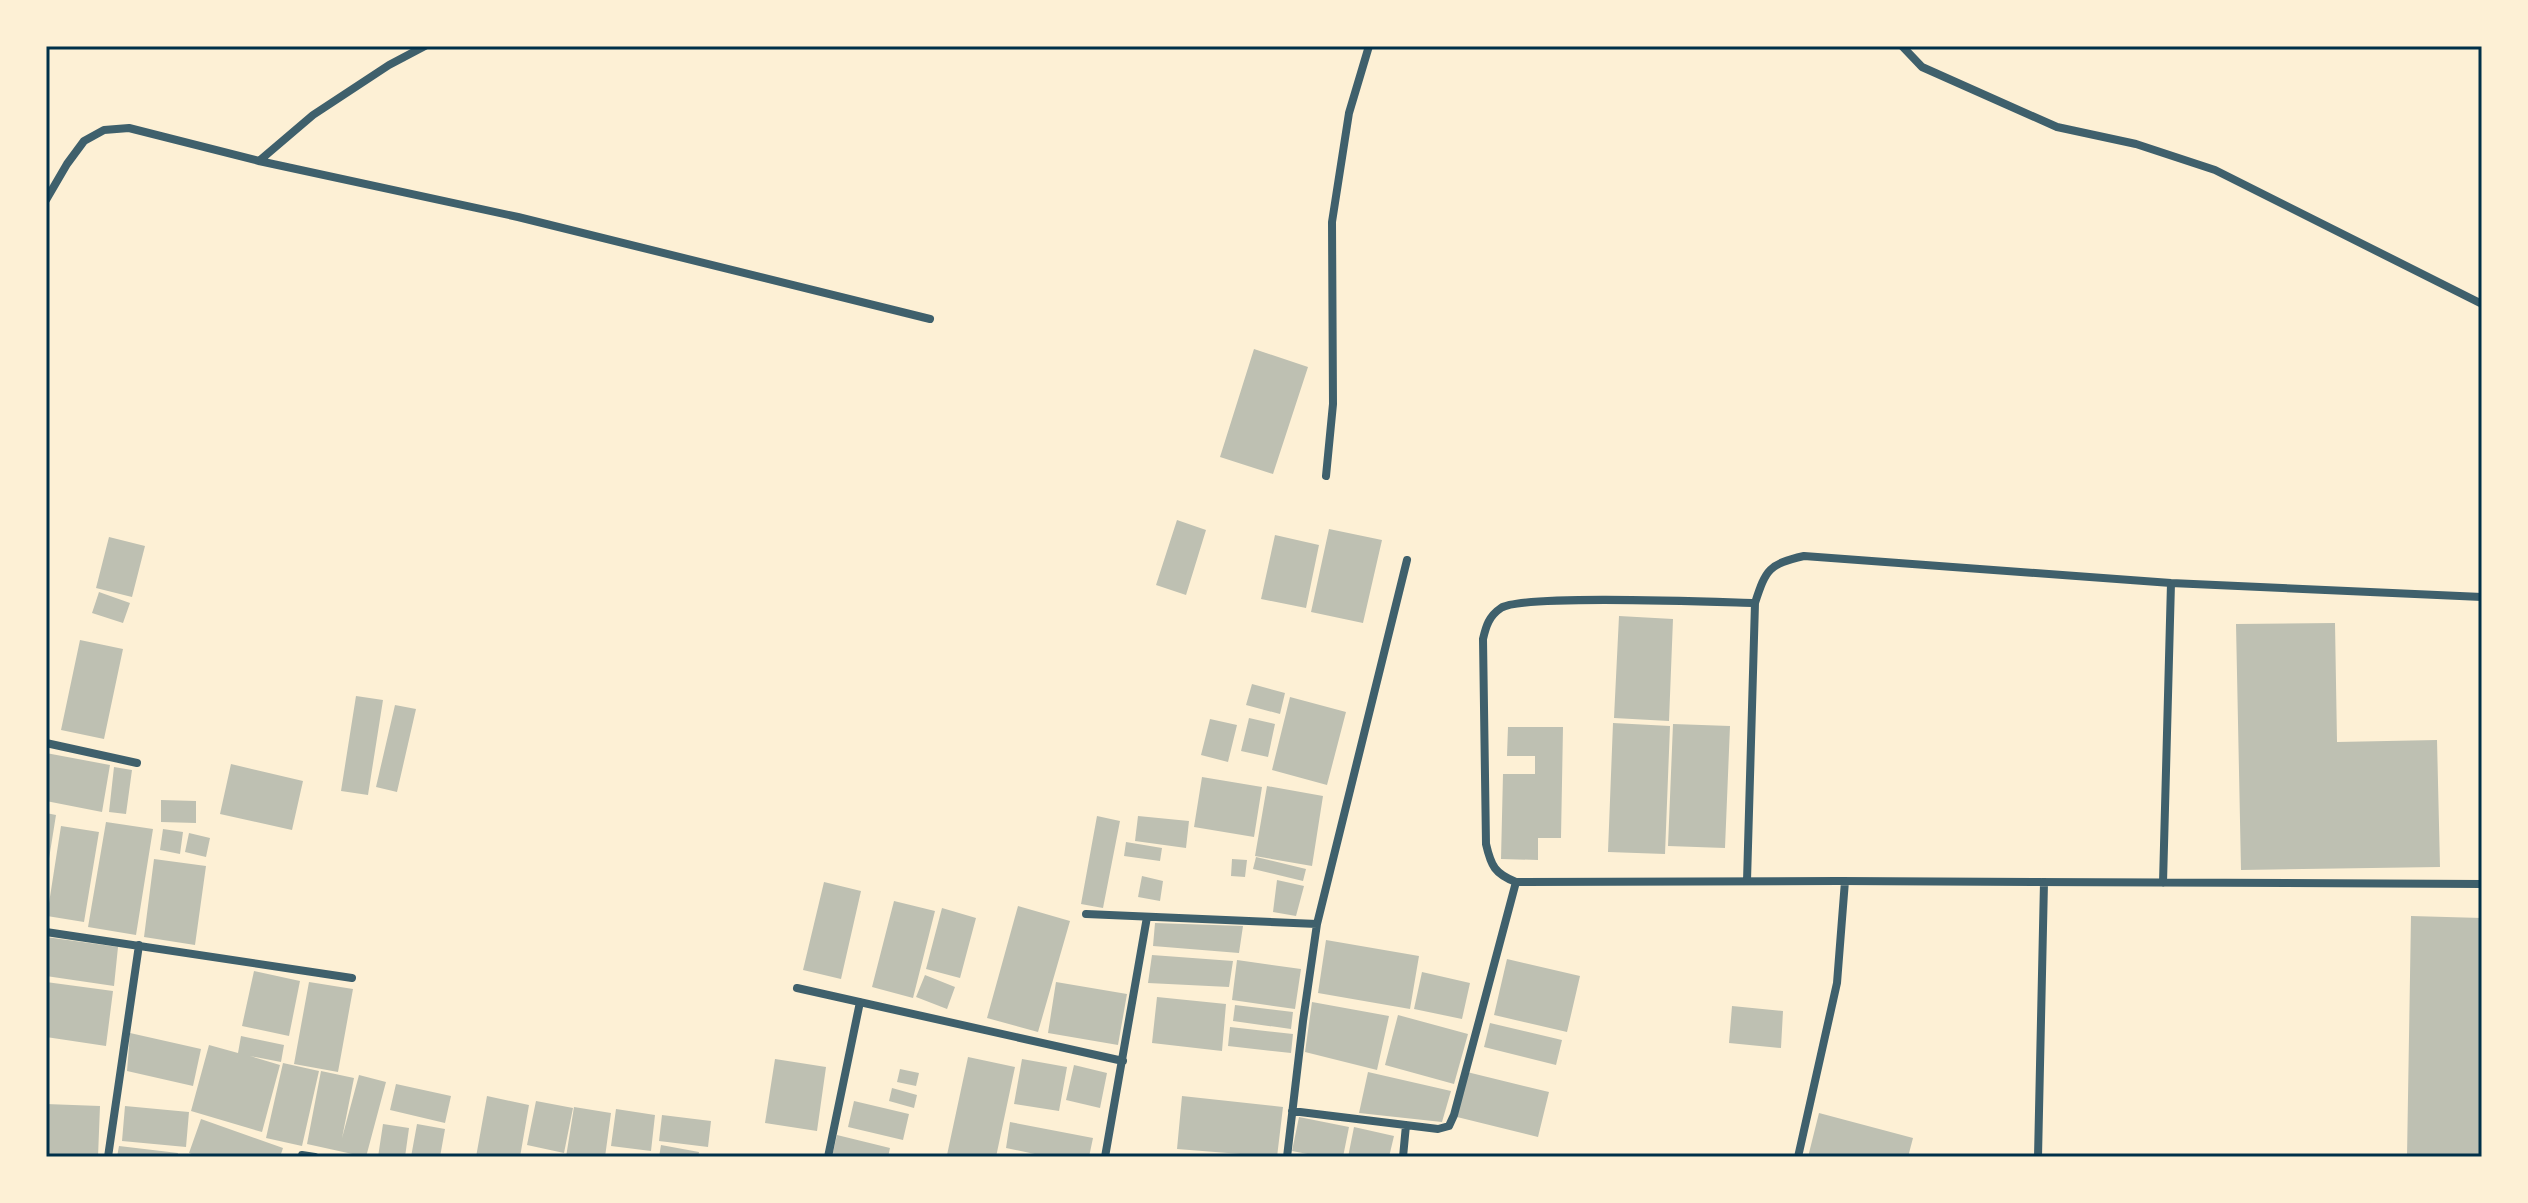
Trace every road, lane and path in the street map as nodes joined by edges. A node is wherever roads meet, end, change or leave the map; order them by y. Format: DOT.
graph roads {
  1 [pos="425,46"];
  2 [pos="1369,46"];
  3 [pos="1902,46"];
  4 [pos="259,161"];
  5 [pos="46,200"];
  6 [pos="2482,304"];
  7 [pos="930,319"];
  8 [pos="1326,476"];
  9 [pos="1407,560"];
  10 [pos="2171,583"];
  11 [pos="2482,597"];
  12 [pos="1755,603"];
  13 [pos="46,743"];
  14 [pos="137,763"];
  15 [pos="1747,881"];
  16 [pos="1845,881"];
  17 [pos="1516,882"];
  18 [pos="2044,882"];
  19 [pos="2163,883"];
  20 [pos="2482,884"];
  21 [pos="1086,914"];
  22 [pos="1147,917"];
  23 [pos="1317,924"];
  24 [pos="46,932"];
  25 [pos="139,945"];
  26 [pos="352,978"];
  27 [pos="797,988"];
  28 [pos="860,1002"];
  29 [pos="1123,1061"];
  30 [pos="1292,1111"];
  31 [pos="1406,1125"];
  32 [pos="302,1155"];
  33 [pos="108,1157"];
  34 [pos="315,1157"];
  35 [pos="828,1157"];
  36 [pos="1105,1157"];
  37 [pos="1287,1157"];
  38 [pos="1403,1157"];
  39 [pos="1798,1157"];
  40 [pos="2038,1157"];
  1 -- 4 [label="street"];
  2 -- 8 [label="street"];
  3 -- 6 [label="street"];
  4 -- 5 [label="street"];
  4 -- 7 [label="street"];
  9 -- 23 [label="street"];
  10 -- 11 [label="street"];
  10 -- 12 [label="street"];
  10 -- 19 [label="street"];
  12 -- 15 [label="street"];
  12 -- 17 [label="street"];
  13 -- 14 [label="street"];
  15 -- 16 [label="street"];
  15 -- 17 [label="street"];
  16 -- 18 [label="street"];
  16 -- 39 [label="street"];
  17 -- 31 [label="street"];
  18 -- 19 [label="street"];
  18 -- 40 [label="street"];
  19 -- 20 [label="street"];
  21 -- 22 [label="street"];
  22 -- 23 [label="street"];
  22 -- 29 [label="street"];
  23 -- 30 [label="street"];
  24 -- 25 [label="street"];
  25 -- 26 [label="street"];
  25 -- 33 [label="street"];
  27 -- 28 [label="street"];
  28 -- 29 [label="street"];
  28 -- 35 [label="street"];
  29 -- 36 [label="street"];
  30 -- 31 [label="street"];
  30 -- 37 [label="street"];
  31 -- 38 [label="street"];
  32 -- 34 [label="street"];
}
